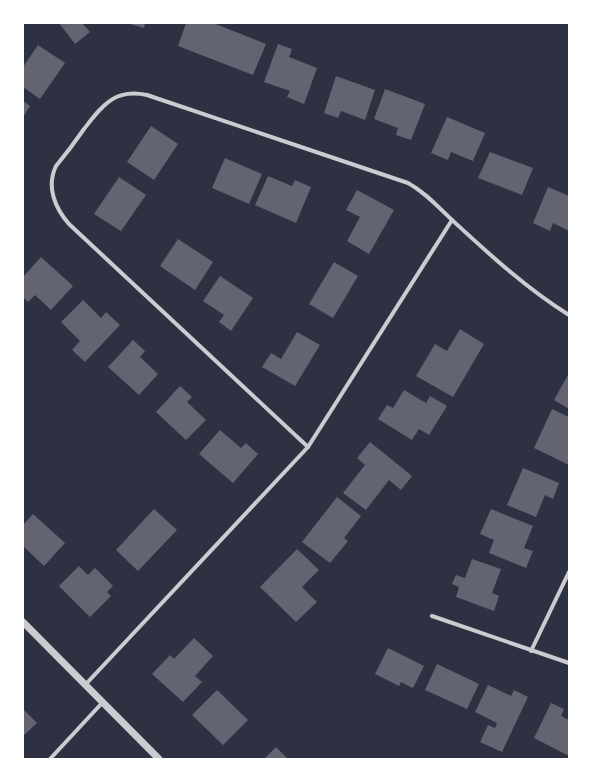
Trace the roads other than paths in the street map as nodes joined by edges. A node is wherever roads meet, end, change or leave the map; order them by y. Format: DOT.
graph roads {
  1 [pos="452,220"];
  2 [pos="569,315"];
  3 [pos="308,447"];
  4 [pos="569,572"];
  5 [pos="432,616"];
  6 [pos="23,622"];
  7 [pos="532,651"];
  8 [pos="569,663"];
  9 [pos="85,685"];
  10 [pos="102,703"];
  11 [pos="50,759"];
  12 [pos="159,759"];
  1 -- 2 [label="street"];
  1 -- 3 [label="street"];
  1 -- 3 [label="street"];
  3 -- 9 [label="street"];
  4 -- 7 [label="street"];
  5 -- 7 [label="street"];
  6 -- 9 [label="street"];
  7 -- 8 [label="street"];
  9 -- 10 [label="street"];
  10 -- 11 [label="street"];
  10 -- 12 [label="street"];
}
